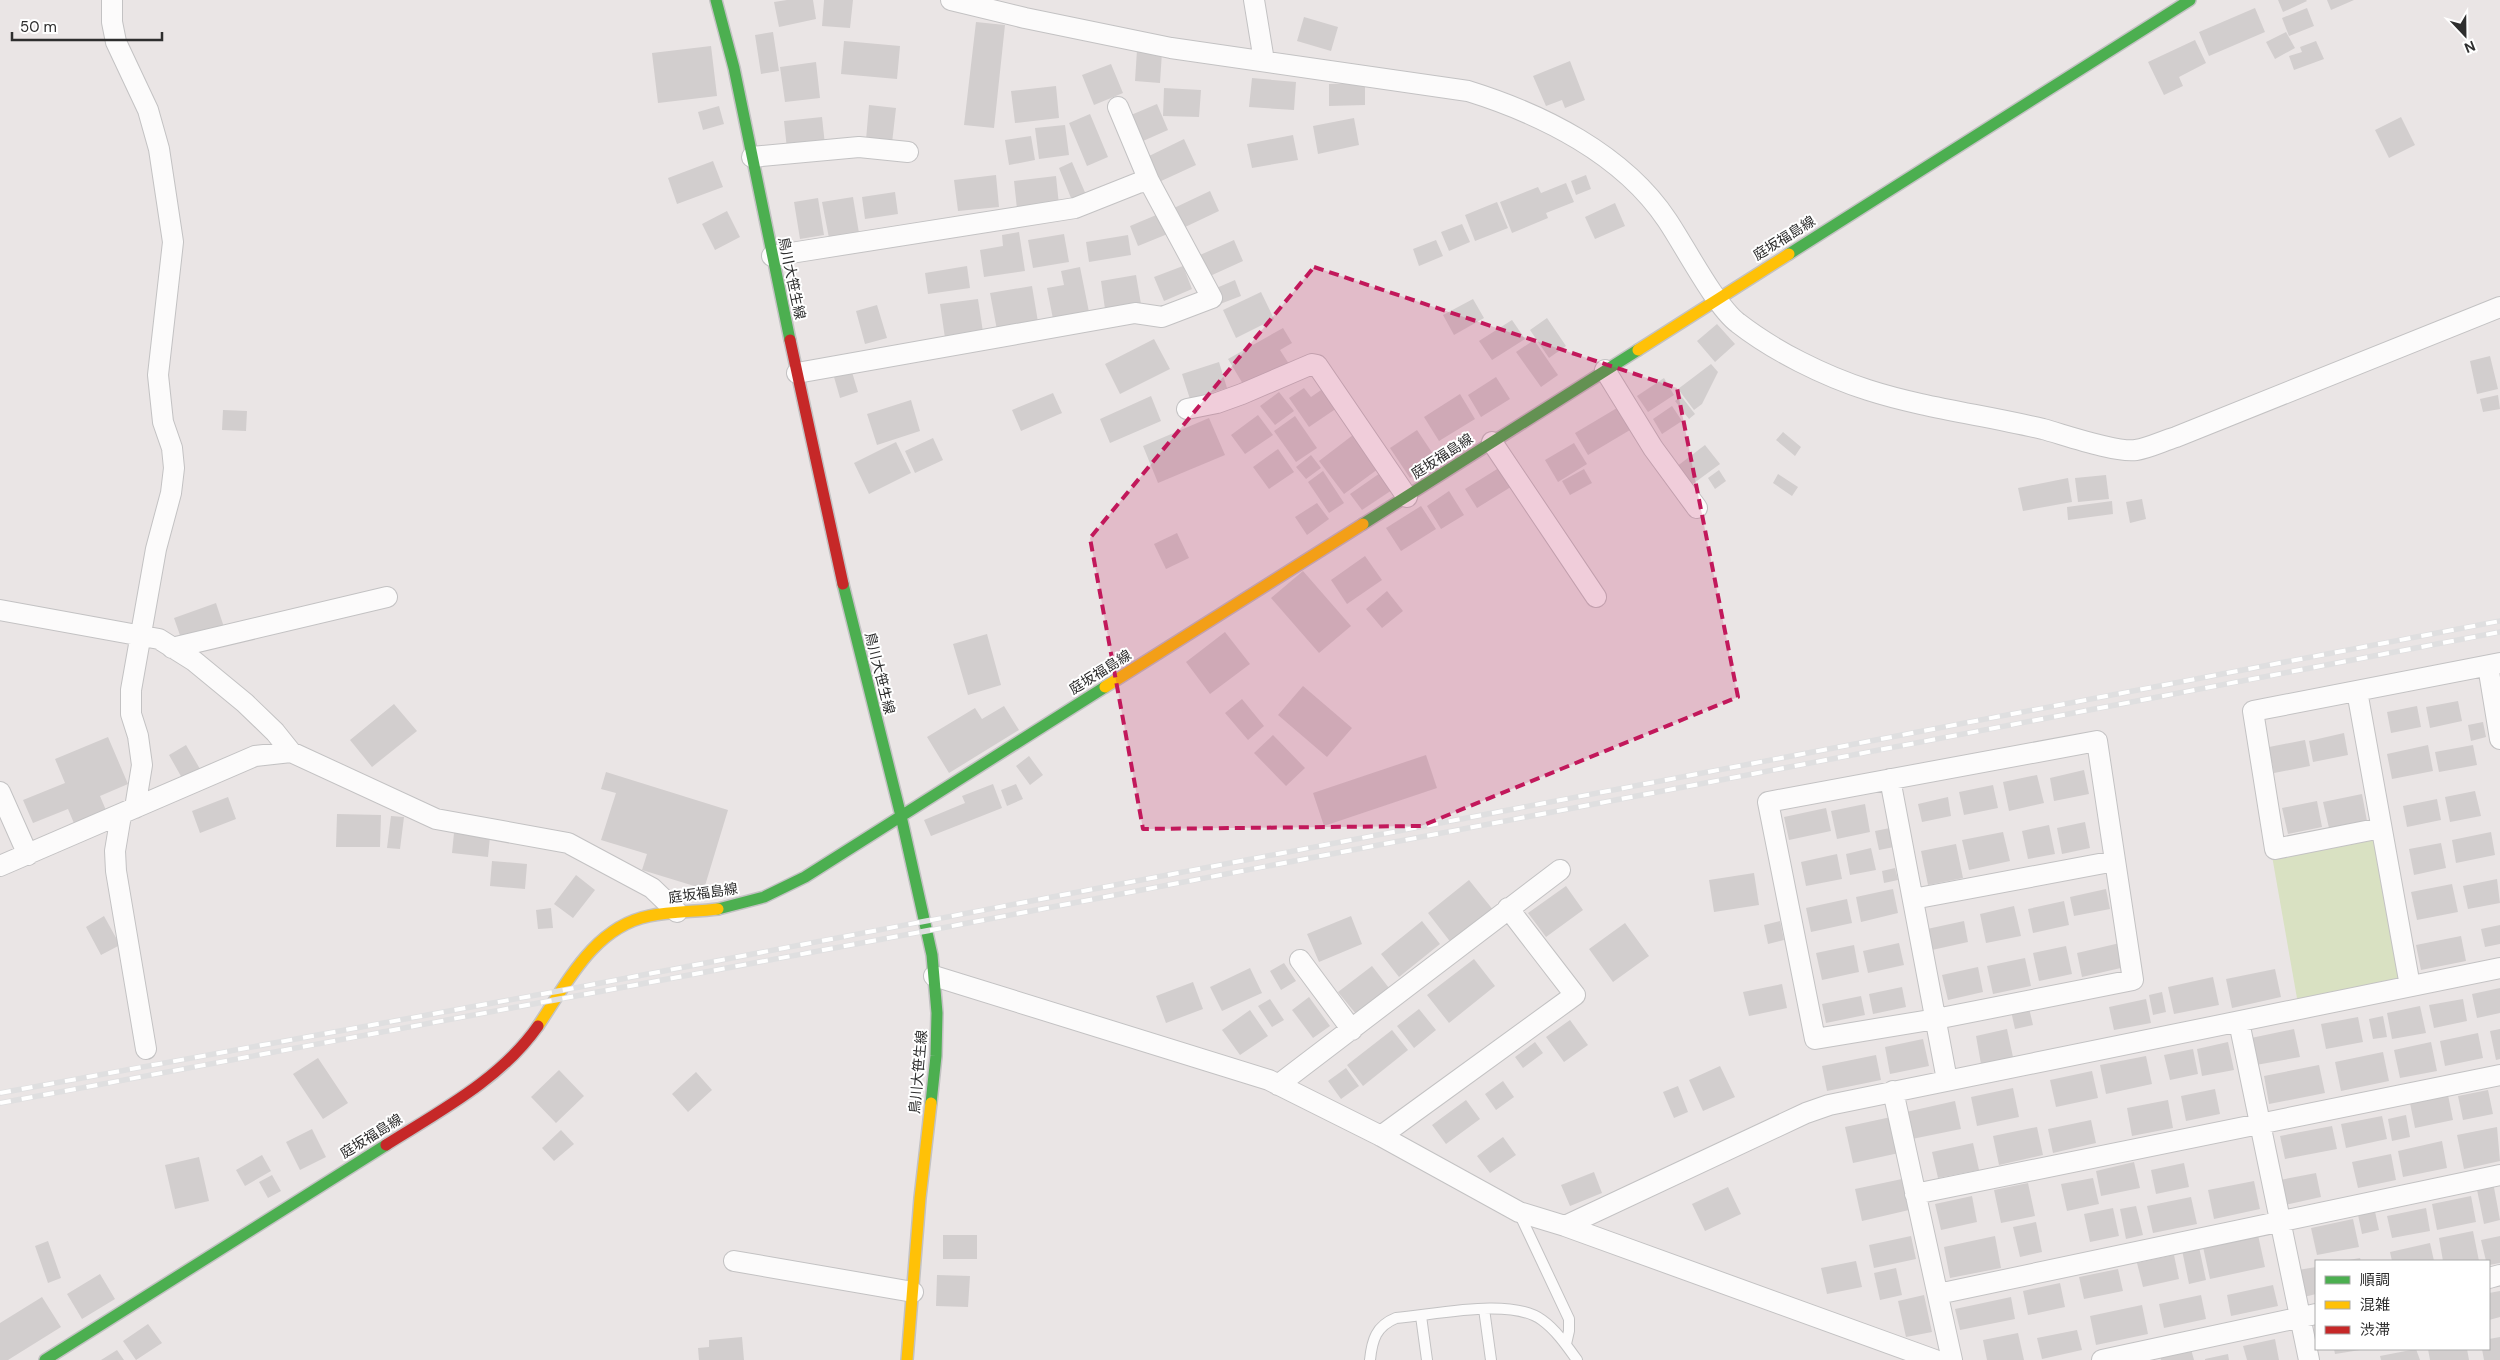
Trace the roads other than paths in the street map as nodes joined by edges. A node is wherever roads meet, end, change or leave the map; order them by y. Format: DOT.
graph roads {
  1 [pos="112,0"];
  2 [pos="716,0"];
  3 [pos="951,0"];
  4 [pos="1254,0"];
  5 [pos="2190,0"];
  6 [pos="1264,62"];
  7 [pos="1118,107"];
  8 [pos="908,152"];
  9 [pos="752,157"];
  10 [pos="1149,181"];
  11 [pos="772,256"];
  12 [pos="1717,298"];
  13 [pos="2500,307"];
  14 [pos="1605,370"];
  15 [pos="797,373"];
  16 [pos="1186,409"];
  17 [pos="1492,442"];
  18 [pos="1407,496"];
  19 [pos="1697,508"];
  20 [pos="387,597"];
  21 [pos="1596,597"];
  22 [pos="0,610"];
  23 [pos="141,636"];
  24 [pos="172,648"];
  25 [pos="2494,665"];
  26 [pos="2357,691"];
  27 [pos="2500,739"];
  28 [pos="291,752"];
  29 [pos="1890,779"];
  30 [pos="0,792"];
  31 [pos="128,812"];
  32 [pos="901,816"];
  33 [pos="2381,828"];
  34 [pos="28,855"];
  35 [pos="2115,860"];
  36 [pos="0,866"];
  37 [pos="1560,870"];
  38 [pos="1913,899"];
  39 [pos="1508,908"];
  40 [pos="677,912"];
  41 [pos="1300,960"];
  42 [pos="2500,968"];
  43 [pos="934,976"];
  44 [pos="2410,986"];
  45 [pos="1936,1018"];
  46 [pos="2239,1022"];
  47 [pos="1352,1030"];
  48 [pos="146,1049"];
  49 [pos="2500,1075"];
  50 [pos="1946,1080"];
  51 [pos="1278,1085"];
  52 [pos="1893,1091"];
  53 [pos="2260,1124"];
  54 [pos="1381,1136"];
  55 [pos="2500,1175"];
  56 [pos="1915,1194"];
  57 [pos="1519,1212"];
  58 [pos="2280,1222"];
  59 [pos="1565,1226"];
  60 [pos="734,1261"];
  61 [pos="913,1292"];
  62 [pos="1938,1294"];
  63 [pos="1484,1309"];
  64 [pos="2308,1315"];
  65 [pos="1421,1316"];
  66 [pos="1566,1344"];
  67 [pos="45,1360"];
  68 [pos="908,1360"];
  69 [pos="1370,1360"];
  70 [pos="1427,1360"];
  71 [pos="1491,1360"];
  72 [pos="1577,1360"];
  73 [pos="1935,1360"];
  74 [pos="1952,1360"];
  75 [pos="2102,1360"];
  76 [pos="2309,1360"];
  1 -- 23 [label="street"];
  2 -- 9 [label="main road, 鳥川大笹生線"];
  3 -- 6 [label="street"];
  4 -- 6 [label="street"];
  5 -- 12 [label="main road, 庭坂福島線"];
  6 -- 12 [label="street"];
  7 -- 10 [label="street"];
  8 -- 9 [label="street"];
  9 -- 11 [label="main road, 鳥川大笹生線"];
  10 -- 11 [label="street"];
  10 -- 15 [label="street"];
  11 -- 15 [label="main road, 鳥川大笹生線"];
  12 -- 13 [label="street"];
  12 -- 14 [label="main road, 庭坂福島線"];
  14 -- 17 [label="main road, 庭坂福島線"];
  14 -- 19 [label="street"];
  15 -- 32 [label="main road, 鳥川大笹生線"];
  16 -- 18 [label="street"];
  17 -- 18 [label="main road, 庭坂福島線"];
  17 -- 21 [label="street"];
  18 -- 32 [label="main road, 庭坂福島線"];
  20 -- 24 [label="street"];
  22 -- 23 [label="street"];
  23 -- 24 [label="street"];
  23 -- 31 [label="street"];
  24 -- 28 [label="street"];
  25 -- 26 [label="street"];
  25 -- 27 [label="street"];
  26 -- 33 [label="street"];
  26 -- 33 [label="street"];
  28 -- 31 [label="street"];
  28 -- 40 [label="street"];
  29 -- 35 [label="street"];
  29 -- 38 [label="street"];
  29 -- 45 [label="street"];
  30 -- 34 [label="street"];
  31 -- 34 [label="street"];
  31 -- 48 [label="street"];
  32 -- 40 [label="main road, 庭坂福島線"];
  32 -- 43 [label="main road, 鳥川大笹生線"];
  33 -- 44 [label="street"];
  34 -- 36 [label="street"];
  35 -- 38 [label="street"];
  35 -- 45 [label="street"];
  37 -- 39 [label="street"];
  38 -- 45 [label="street"];
  39 -- 47 [label="street"];
  39 -- 54 [label="street"];
  40 -- 67 [label="main road, 庭坂福島線"];
  41 -- 47 [label="street"];
  42 -- 44 [label="street"];
  43 -- 51 [label="street"];
  43 -- 61 [label="main road, 鳥川大笹生線"];
  44 -- 46 [label="street"];
  45 -- 50 [label="street"];
  46 -- 50 [label="street"];
  46 -- 53 [label="street"];
  47 -- 51 [label="street"];
  49 -- 53 [label="street"];
  50 -- 52 [label="street"];
  51 -- 54 [label="street"];
  52 -- 56 [label="street"];
  52 -- 59 [label="street"];
  53 -- 56 [label="street"];
  53 -- 58 [label="street"];
  54 -- 57 [label="street"];
  55 -- 58 [label="street"];
  56 -- 62 [label="street"];
  57 -- 59 [label="street"];
  57 -- 66 [label="lane"];
  58 -- 62 [label="street"];
  58 -- 64 [label="street"];
  59 -- 73 [label="street"];
  60 -- 61 [label="street"];
  61 -- 68 [label="main road, 鳥川大笹生線"];
  62 -- 74 [label="street"];
  63 -- 65 [label="lane"];
  63 -- 66 [label="lane"];
  63 -- 71 [label="lane"];
  64 -- 75 [label="street"];
  64 -- 76 [label="street"];
  65 -- 69 [label="lane"];
  65 -- 70 [label="lane"];
  66 -- 72 [label="lane"];
}
